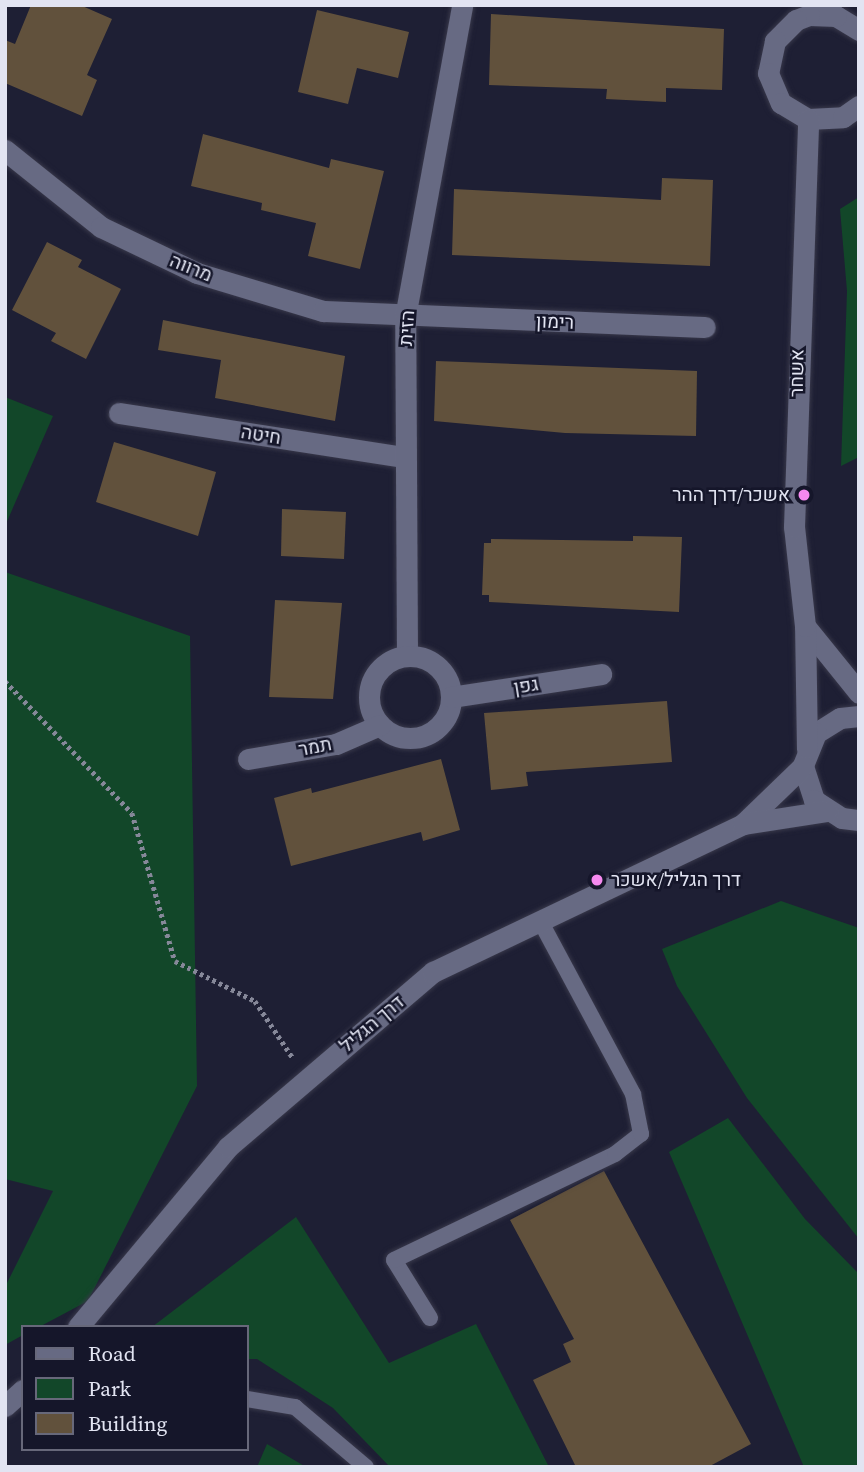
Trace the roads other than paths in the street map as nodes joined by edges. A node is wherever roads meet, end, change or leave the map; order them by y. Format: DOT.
graph roads {
  1 [pos="462,5"];
  2 [pos="790,5"];
  3 [pos="836,11"];
  4 [pos="785,29"];
  5 [pos="859,30"];
  6 [pos="859,106"];
  7 [pos="808,119"];
  8 [pos="5,150"];
  9 [pos="405,317"];
  10 [pos="705,327"];
  11 [pos="119,413"];
  12 [pos="404,457"];
  13 [pos="805,626"];
  14 [pos="407,656"];
  15 [pos="601,674"];
  16 [pos="859,693"];
  17 [pos="451,697"];
  18 [pos="859,716"];
  19 [pos="380,725"];
  20 [pos="805,758"];
  21 [pos="248,759"];
  22 [pos="827,811"];
  23 [pos="859,820"];
  24 [pos="743,824"];
  25 [pos="542,924"];
  26 [pos="430,1318"];
  27 [pos="80,1325"];
  28 [pos="21,1392"];
  29 [pos="248,1399"];
  30 [pos="5,1406"];
  31 [pos="366,1467"];
  1 -- 9 [label="street, הזית"];
  2 -- 4 [label="street"];
  3 -- 4 [label="street"];
  3 -- 5 [label="street"];
  4 -- 7 [label="street"];
  6 -- 7 [label="street"];
  7 -- 13 [label="street, אשחר"];
  8 -- 9 [label="street, מרווה"];
  9 -- 10 [label="street, רימון"];
  9 -- 12 [label="street, הזית"];
  11 -- 12 [label="street, חיטה"];
  12 -- 14 [label="street, הזית"];
  13 -- 16 [label="street"];
  13 -- 20 [label="street, אשחר"];
  14 -- 17 [label="street"];
  14 -- 19 [label="street"];
  15 -- 17 [label="street, גפן"];
  17 -- 19 [label="street"];
  18 -- 20 [label="street, דרך הגליל"];
  19 -- 21 [label="street, תמר"];
  20 -- 22 [label="street"];
  20 -- 24 [label="street, דרך הגליל"];
  22 -- 23 [label="street"];
  22 -- 24 [label="street, דרך הגליל"];
  24 -- 25 [label="street, דרך הגליל"];
  25 -- 26 [label="lane"];
  25 -- 27 [label="street, דרך הגליל"];
  28 -- 30 [label="street"];
  29 -- 31 [label="lane"];
}
